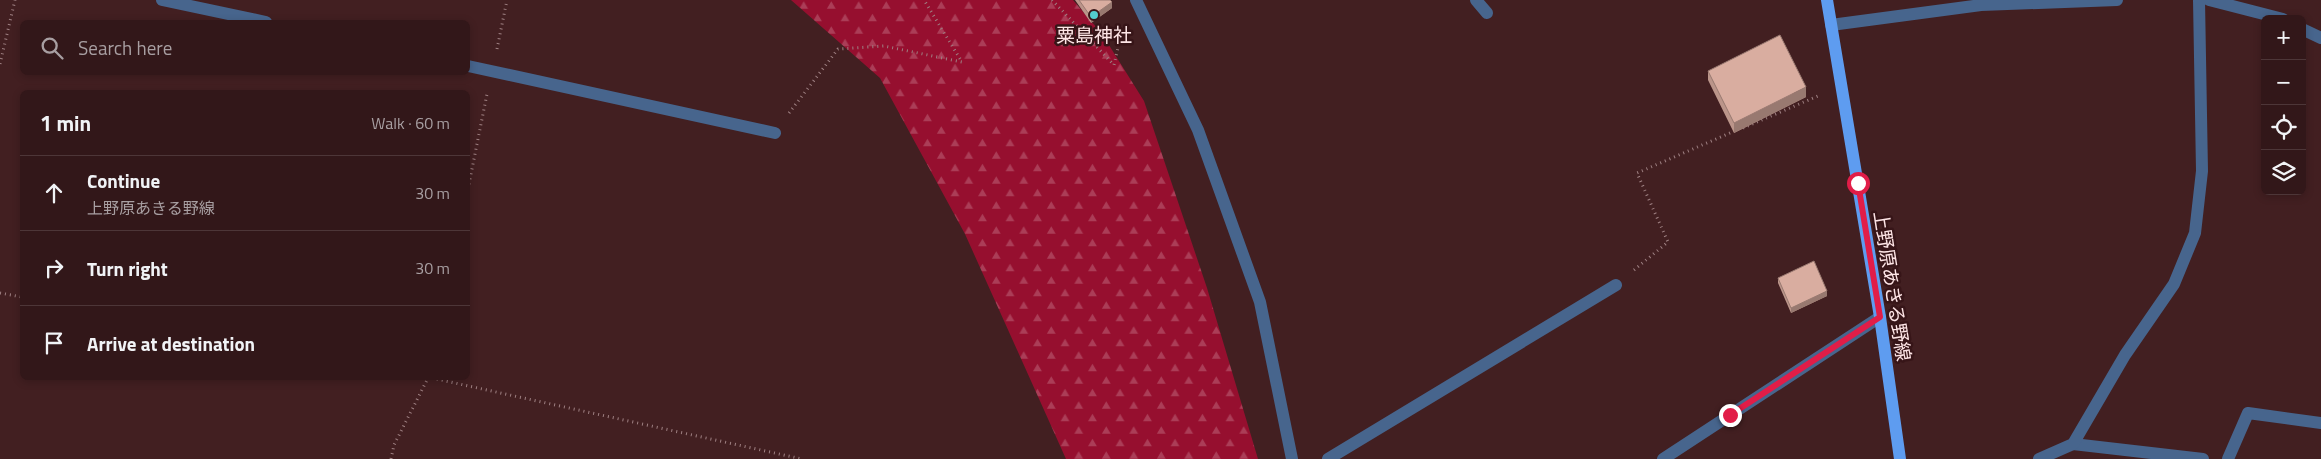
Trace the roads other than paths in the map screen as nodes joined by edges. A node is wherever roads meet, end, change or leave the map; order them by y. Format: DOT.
graph roads {
  1 [pos="162,0"];
  2 [pos="1136,0"];
  3 [pos="1476,0"];
  4 [pos="1827,0"];
  5 [pos="2117,0"];
  6 [pos="2199,0"];
  7 [pos="2208,0"];
  8 [pos="1487,14"];
  9 [pos="2267,15"];
  10 [pos="257,20"];
  11 [pos="1831,25"];
  12 [pos="2306,30"];
  13 [pos="2321,38"];
  14 [pos="470,66"];
  15 [pos="774,133"];
  16 [pos="1616,286"];
  17 [pos="1880,317"];
  18 [pos="2321,423"];
  19 [pos="2073,444"];
  20 [pos="1292,459"];
  21 [pos="1328,459"];
  22 [pos="1663,459"];
  23 [pos="1900,459"];
  24 [pos="2039,459"];
  25 [pos="2204,459"];
  26 [pos="2228,459"];
  1 -- 10 [label="street"];
  2 -- 20 [label="street"];
  3 -- 8 [label="street"];
  4 -- 11 [label="main road, 上野原あきる野線"];
  5 -- 11 [label="street"];
  6 -- 19 [label="street"];
  7 -- 9 [label="street"];
  11 -- 17 [label="main road, 上野原あきる野線"];
  12 -- 13 [label="street"];
  14 -- 15 [label="street"];
  16 -- 21 [label="street"];
  17 -- 22 [label="street"];
  17 -- 23 [label="main road, 上野原あきる野線"];
  18 -- 26 [label="street"];
  19 -- 24 [label="street"];
  19 -- 25 [label="street"];
}
